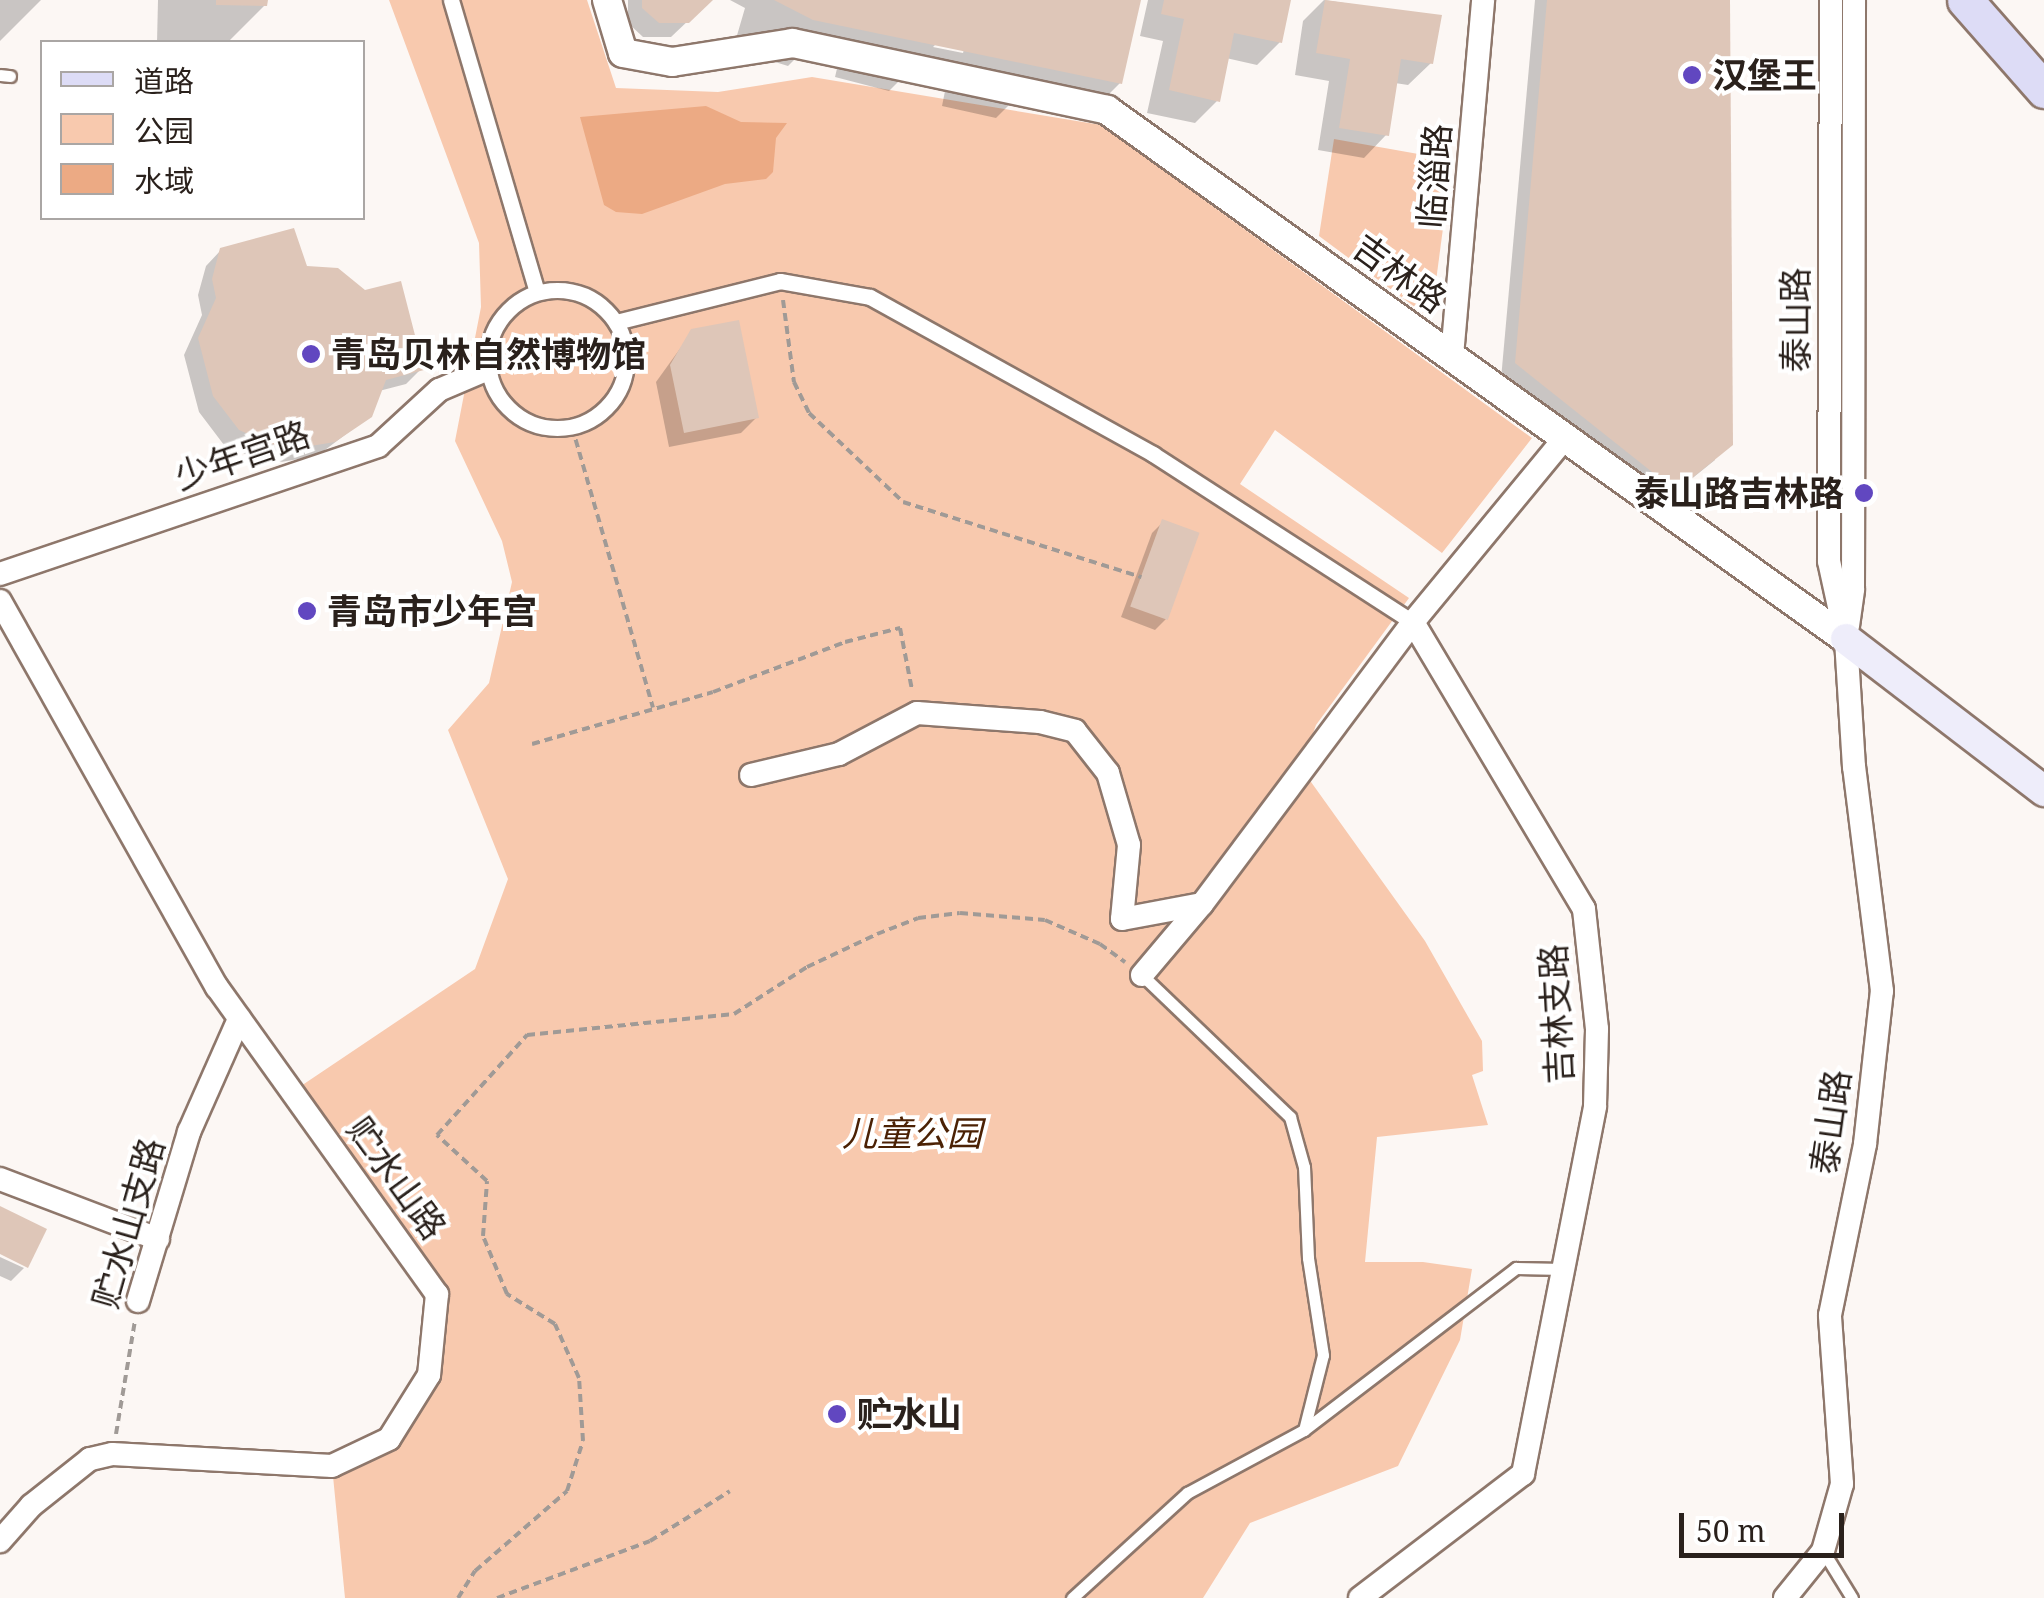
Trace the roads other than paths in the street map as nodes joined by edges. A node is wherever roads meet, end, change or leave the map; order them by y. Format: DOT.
graph roads {
  1 [pos="451,0"];
  2 [pos="606,0"];
  3 [pos="1483,0"];
  4 [pos="1831,0"];
  5 [pos="1854,0"];
  6 [pos="1966,0"];
  7 [pos="1997,0"];
  8 [pos="2044,55"];
  9 [pos="2044,90"];
  10 [pos="537,292"];
  11 [pos="616,322"];
  12 [pos="1452,356"];
  13 [pos="488,369"];
  14 [pos="1562,440"];
  15 [pos="0,574"];
  16 [pos="0,602"];
  17 [pos="1413,622"];
  18 [pos="1846,639"];
  19 [pos="752,775"];
  20 [pos="2044,791"];
  21 [pos="1202,904"];
  22 [pos="1142,974"];
  23 [pos="239,1019"];
  24 [pos="0,1179"];
  25 [pos="158,1239"];
  26 [pos="1564,1269"];
  27 [pos="138,1301"];
  28 [pos="1304,1430"];
  29 [pos="0,1541"];
  30 [pos="1823,1551"];
  31 [pos="1072,1598"];
  32 [pos="1360,1598"];
  33 [pos="1785,1598"];
  34 [pos="1852,1598"];
  1 -- 10 [label="street"];
  2 -- 12 [label="street, 吉林路"];
  3 -- 12 [label="street, 临淄路"];
  4 -- 18 [label="street, 泰山路"];
  5 -- 18 [label="street, 泰山路"];
  6 -- 9 [label="main road"];
  7 -- 8 [label="main road"];
  10 -- 11 [label="street"];
  10 -- 13 [label="street"];
  11 -- 13 [label="street"];
  11 -- 17 [label="street"];
  12 -- 14 [label="street, 吉林路"];
  13 -- 15 [label="street, 少年宫路"];
  14 -- 17 [label="street"];
  14 -- 18 [label="street, 吉林路"];
  16 -- 23 [label="street, 贮水山路"];
  17 -- 21 [label="street"];
  17 -- 26 [label="street, 吉林支路"];
  18 -- 20 [label="main road, 吉林路"];
  18 -- 30 [label="street, 泰山路"];
  19 -- 21 [label="street"];
  21 -- 22 [label="street"];
  22 -- 28 [label="lane"];
  23 -- 25 [label="street, 贮水山支路"];
  23 -- 29 [label="street, 贮水山路"];
  24 -- 25 [label="street"];
  25 -- 27 [label="street, 贮水山支路"];
  26 -- 28 [label="lane"];
  26 -- 32 [label="street, 吉林支路"];
  28 -- 31 [label="lane"];
  30 -- 33 [label="street, 泰山路"];
  30 -- 34 [label="lane"];
}
